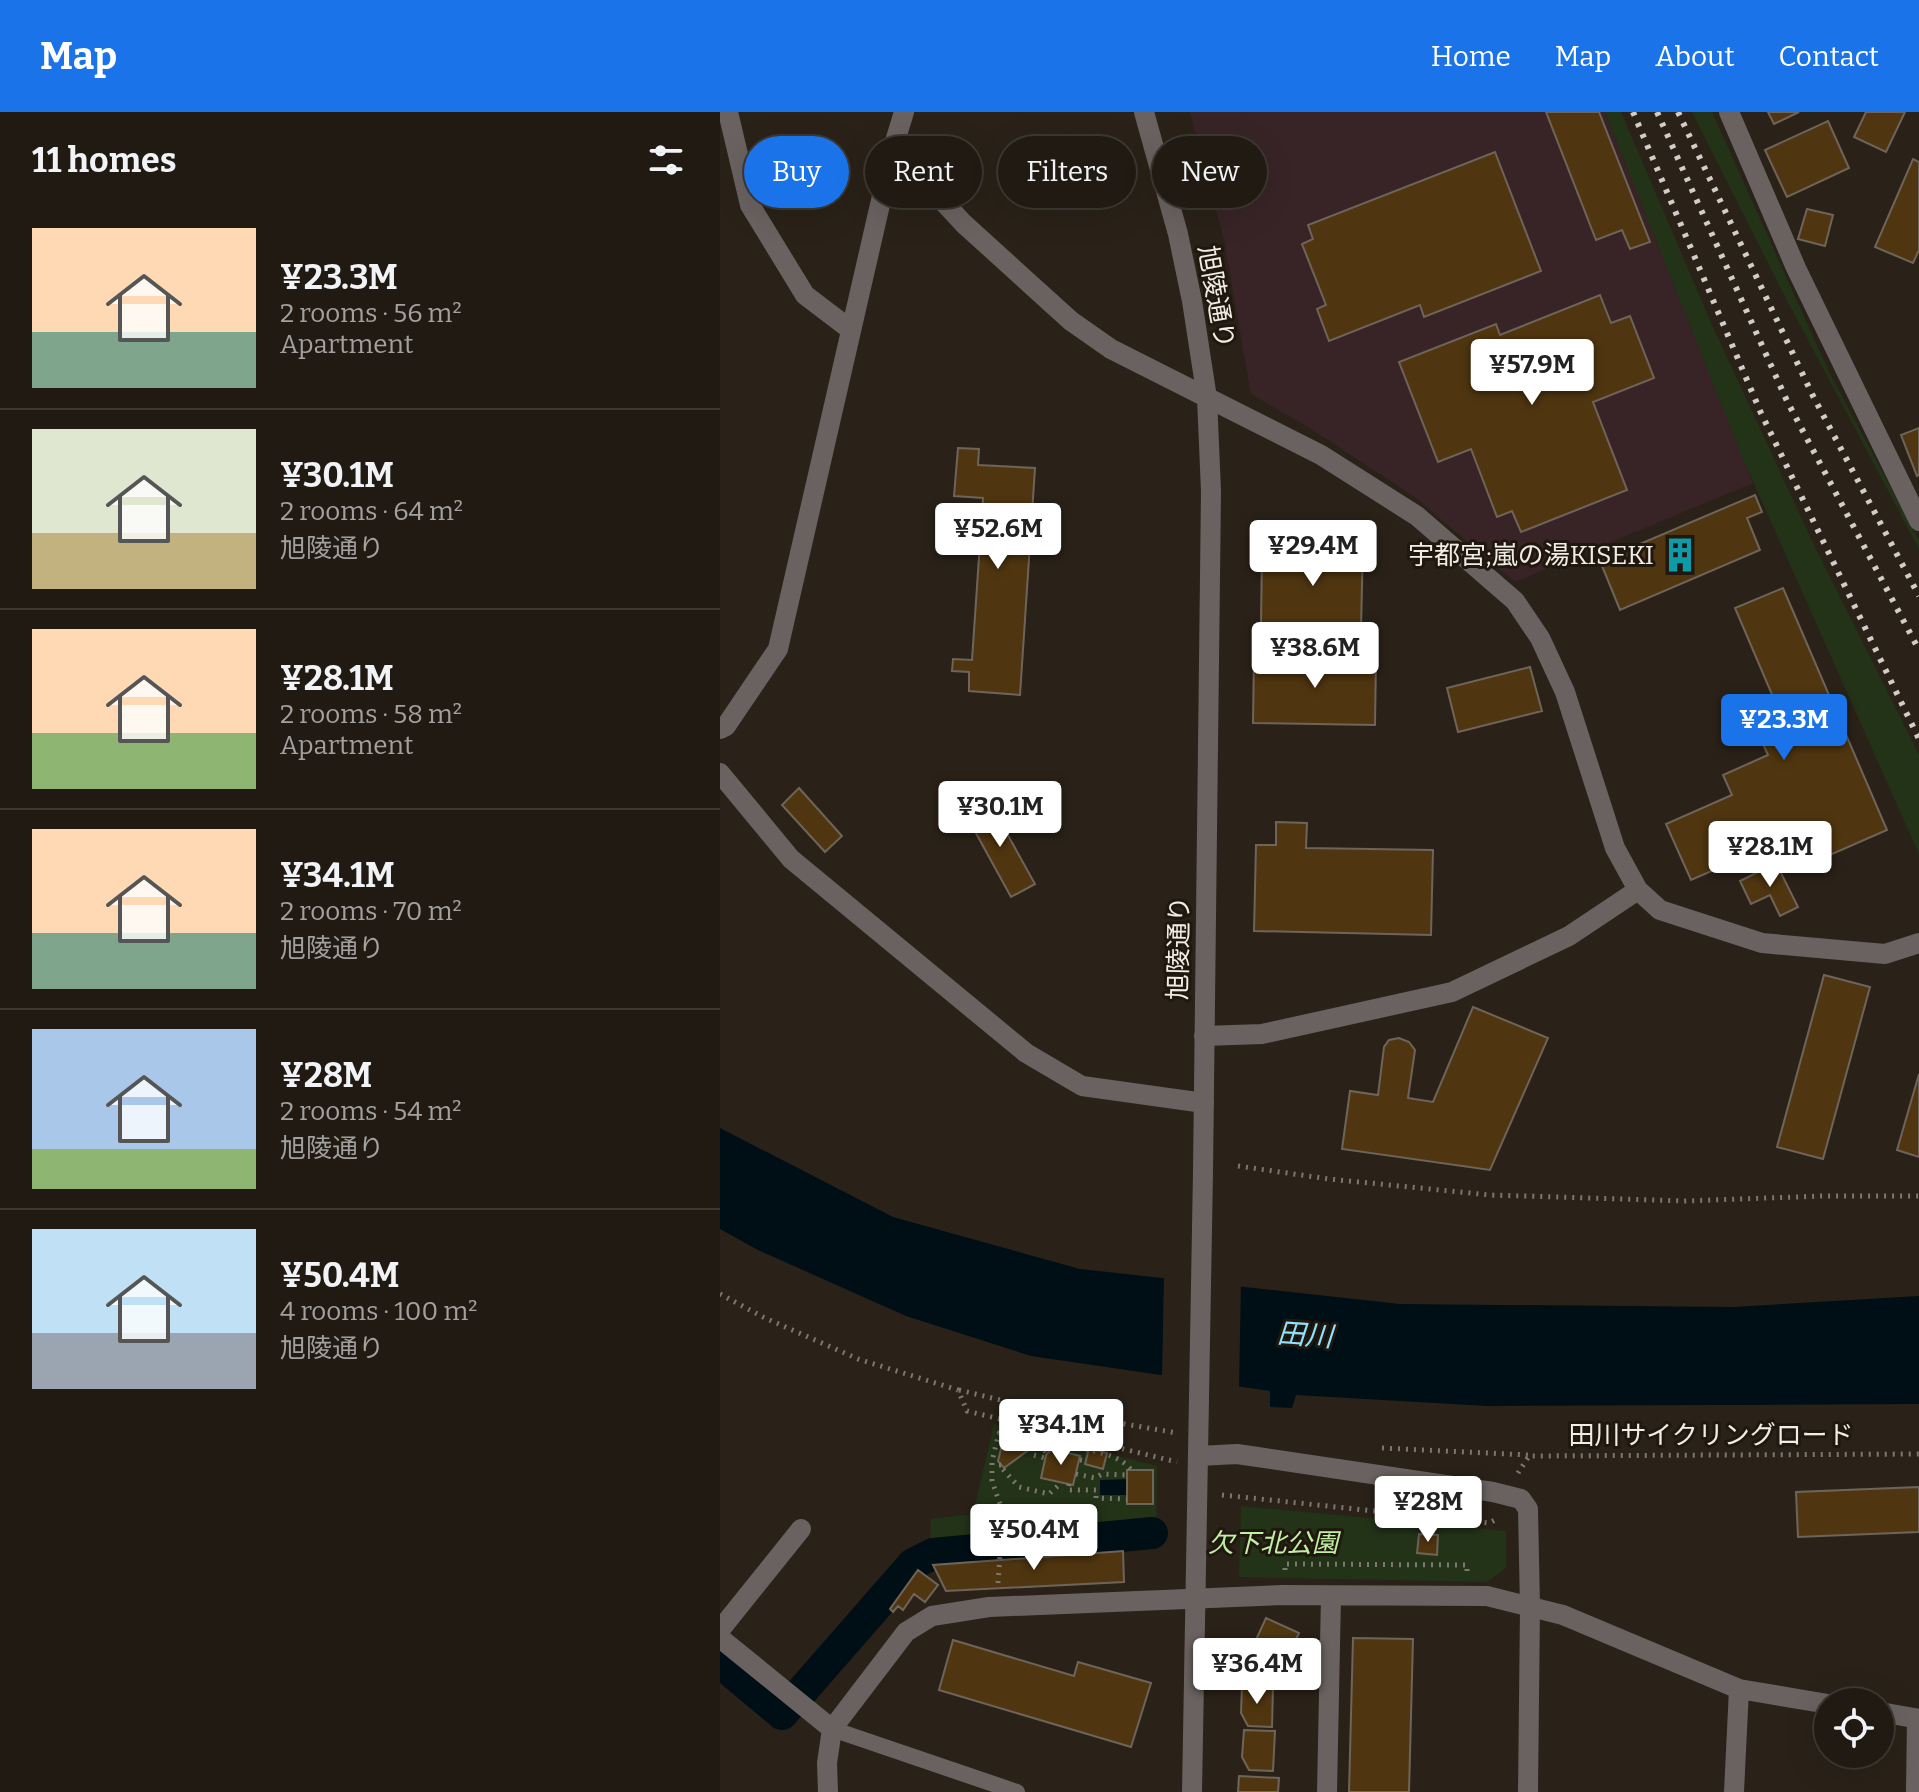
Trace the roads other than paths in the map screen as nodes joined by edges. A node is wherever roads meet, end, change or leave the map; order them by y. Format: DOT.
graph roads {
  1 [pos="728,112"];
  2 [pos="904,112"];
  3 [pos="1144,112"];
  4 [pos="1729,112"];
  5 [pos="897,136"];
  6 [pos="879,208"];
  7 [pos="949,208"];
  8 [pos="851,330"];
  9 [pos="1207,398"];
  10 [pos="1919,521"];
  11 [pos="720,729"];
  12 [pos="720,773"];
  13 [pos="1638,890"];
  14 [pos="1919,943"];
  15 [pos="1204,1036"];
  16 [pos="1204,1103"];
  17 [pos="1199,1456"];
  18 [pos="801,1529"];
  19 [pos="1331,1596"];
  20 [pos="1530,1607"];
  21 [pos="720,1630"];
  22 [pos="720,1638"];
  23 [pos="1739,1689"];
  24 [pos="1814,1702"];
  25 [pos="1894,1715"];
  26 [pos="1918,1719"];
  27 [pos="832,1729"];
  28 [pos="828,1792"];
  29 [pos="1017,1792"];
  30 [pos="1192,1792"];
  31 [pos="1327,1792"];
  32 [pos="1528,1792"];
  33 [pos="1734,1792"];
  34 [pos="1916,1792"];
  1 -- 8 [label="street"];
  2 -- 5 [label="street"];
  3 -- 9 [label="street, 旭陵通り"];
  4 -- 10 [label="street"];
  6 -- 8 [label="street"];
  7 -- 9 [label="street"];
  8 -- 11 [label="street"];
  9 -- 13 [label="street"];
  9 -- 15 [label="street, 旭陵通り"];
  12 -- 16 [label="street"];
  13 -- 14 [label="street"];
  13 -- 15 [label="street"];
  15 -- 16 [label="street, 旭陵通り"];
  16 -- 17 [label="street, 旭陵通り, bridge"];
  17 -- 20 [label="street"];
  17 -- 30 [label="street, 旭陵通り, bridge"];
  18 -- 21 [label="street"];
  19 -- 20 [label="street"];
  19 -- 27 [label="street"];
  19 -- 31 [label="street"];
  20 -- 23 [label="street"];
  20 -- 32 [label="street"];
  22 -- 27 [label="street"];
  23 -- 24 [label="street"];
  23 -- 33 [label="street"];
  25 -- 26 [label="street"];
  26 -- 34 [label="street"];
  27 -- 28 [label="street"];
  27 -- 29 [label="lane"];
}
